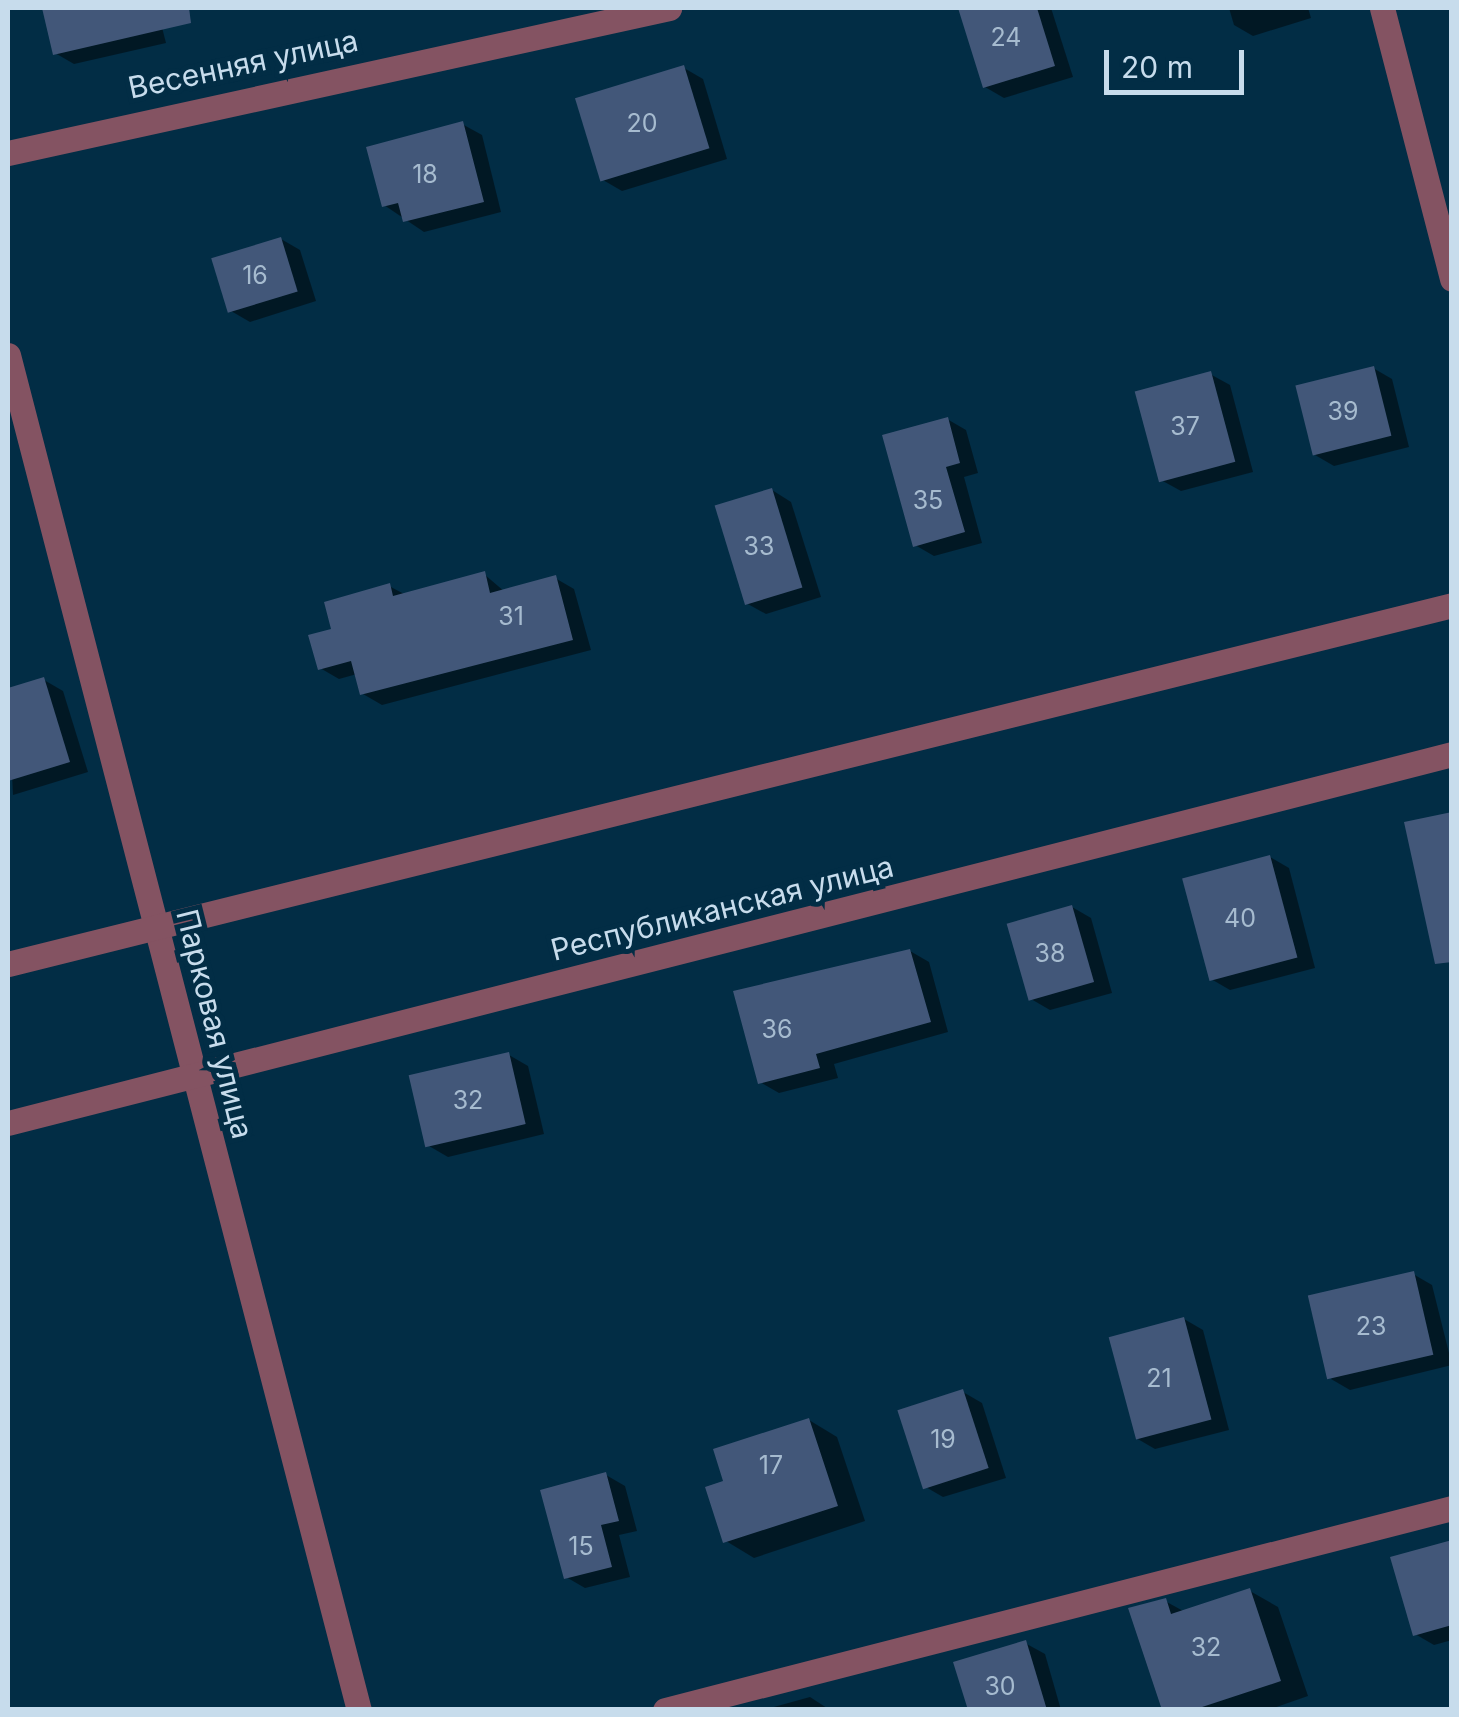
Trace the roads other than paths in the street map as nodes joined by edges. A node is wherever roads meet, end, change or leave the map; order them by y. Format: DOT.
graph roads {
  1 [pos="668,8"];
  2 [pos="1382,8"];
  3 [pos="8,153"];
  4 [pos="1452,278"];
  5 [pos="8,355"];
  6 [pos="1452,605"];
  7 [pos="1452,754"];
  8 [pos="157,926"];
  9 [pos="8,964"];
  10 [pos="194,1077"];
  11 [pos="8,1123"];
  12 [pos="1452,1508"];
  13 [pos="360,1710"];
  14 [pos="664,1710"];
  1 -- 3 [label="street, Весенняя улица"];
  2 -- 4 [label="street"];
  5 -- 8 [label="street, Парковая улица"];
  6 -- 8 [label="street"];
  7 -- 10 [label="street, Республиканская улица"];
  8 -- 9 [label="street"];
  8 -- 10 [label="street, Парковая улица"];
  10 -- 11 [label="street, Республиканская улица"];
  10 -- 13 [label="street, Парковая улица"];
  12 -- 14 [label="street"];
}
